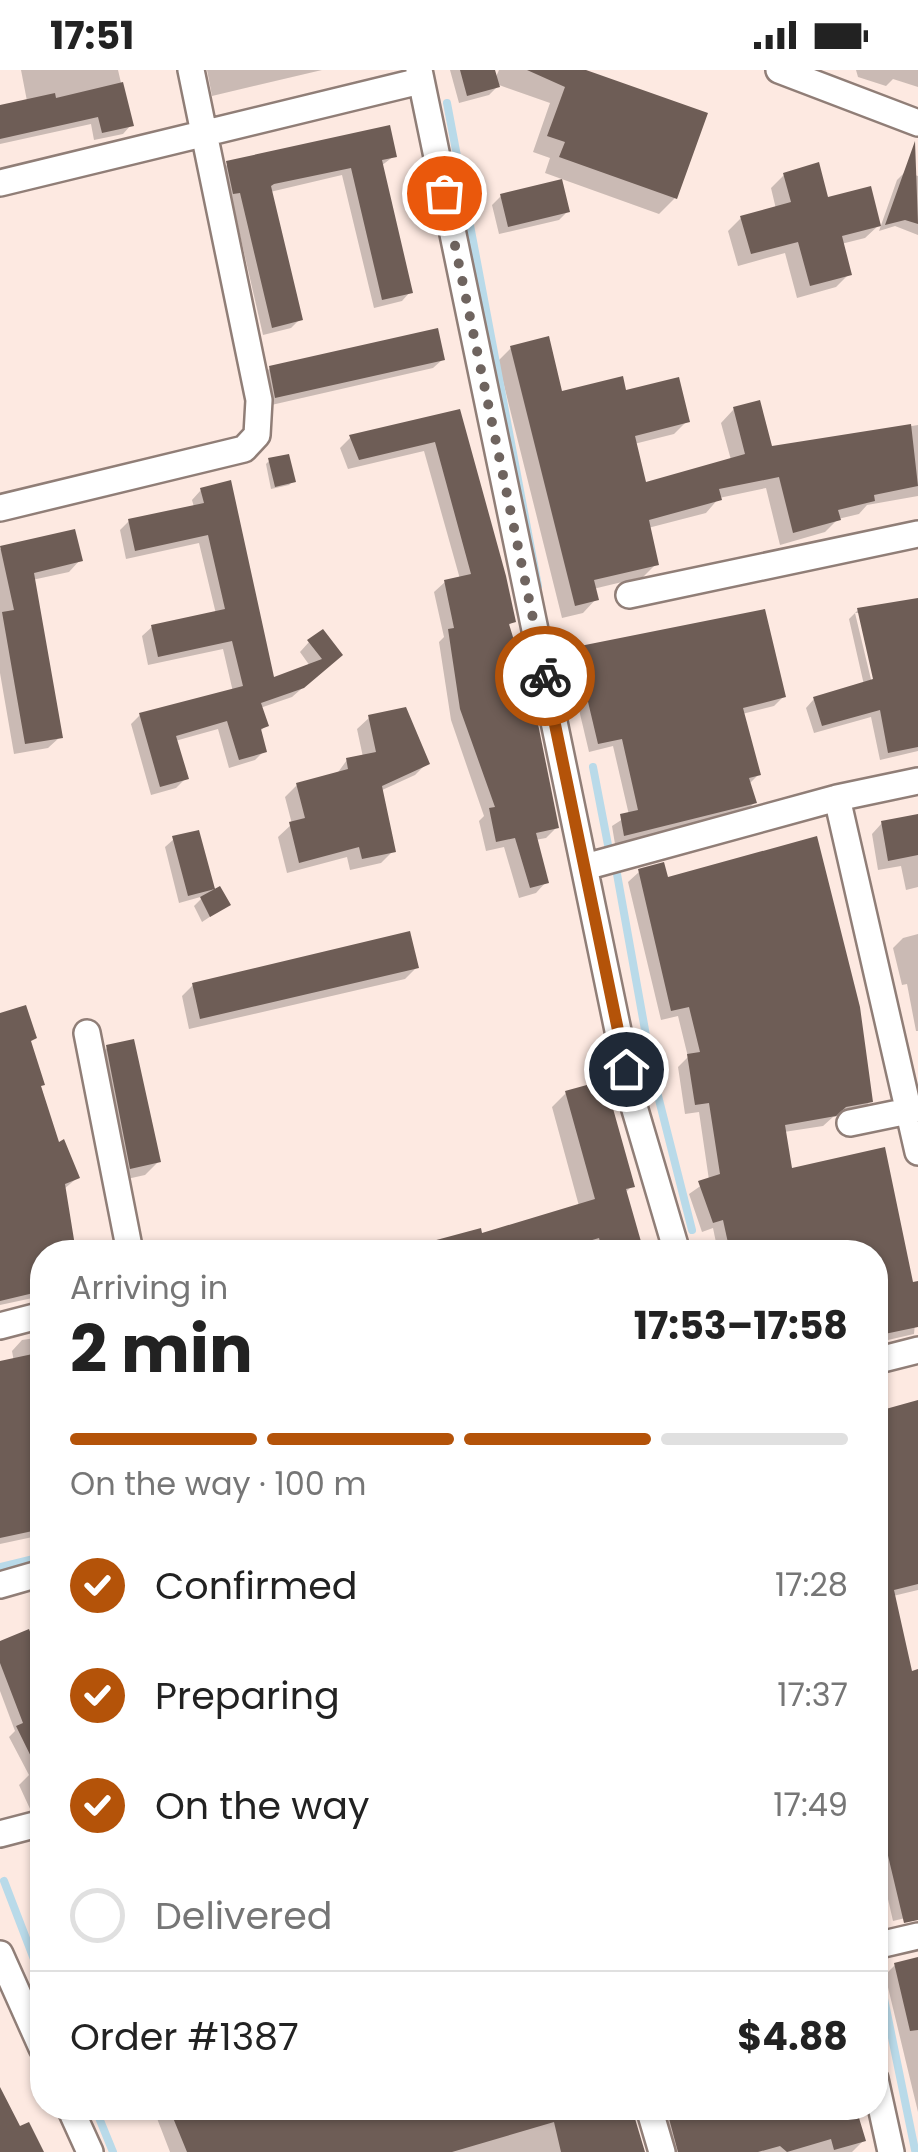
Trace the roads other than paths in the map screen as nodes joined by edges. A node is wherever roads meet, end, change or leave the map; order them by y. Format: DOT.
graph roads {
  1 [pos="192,70"];
  2 [pos="779,70"];
  3 [pos="420,75"];
  4 [pos="918,123"];
  5 [pos="204,134"];
  6 [pos="0,183"];
  7 [pos="0,508"];
  8 [pos="918,534"];
  9 [pos="629,595"];
  10 [pos="918,781"];
  11 [pos="837,798"];
  12 [pos="585,867"];
  13 [pos="87,1033"];
  14 [pos="913,1110"];
  15 [pos="850,1123"];
  16 [pos="918,1152"];
  17 [pos="128,1240"];
  18 [pos="673,1240"];
  19 [pos="30,1319"];
  20 [pos="0,1326"];
  21 [pos="918,1350"];
  22 [pos="888,1358"];
  23 [pos="30,1576"];
  24 [pos="0,1584"];
  25 [pos="30,1827"];
  26 [pos="0,1834"];
  27 [pos="918,1936"];
  28 [pos="888,1943"];
  29 [pos="0,1954"];
  30 [pos="7,1989"];
  31 [pos="30,2028"];
  32 [pos="75,2120"];
  33 [pos="653,2120"];
  34 [pos="884,2120"];
  35 [pos="90,2152"];
  36 [pos="662,2152"];
  37 [pos="891,2152"];
  1 -- 5 [label="street"];
  2 -- 4 [label="street"];
  3 -- 5 [label="street"];
  3 -- 12 [label="street"];
  5 -- 6 [label="street"];
  5 -- 7 [label="street"];
  8 -- 9 [label="street"];
  10 -- 11 [label="street"];
  11 -- 12 [label="street"];
  11 -- 14 [label="street"];
  12 -- 18 [label="street"];
  13 -- 17 [label="street"];
  14 -- 15 [label="street"];
  14 -- 16 [label="street"];
  19 -- 20 [label="street"];
  21 -- 22 [label="street"];
  23 -- 24 [label="street"];
  25 -- 26 [label="street"];
  27 -- 28 [label="street"];
  29 -- 30 [label="street"];
  30 -- 31 [label="street"];
  32 -- 35 [label="street"];
  33 -- 36 [label="street"];
  34 -- 37 [label="street"];
}
